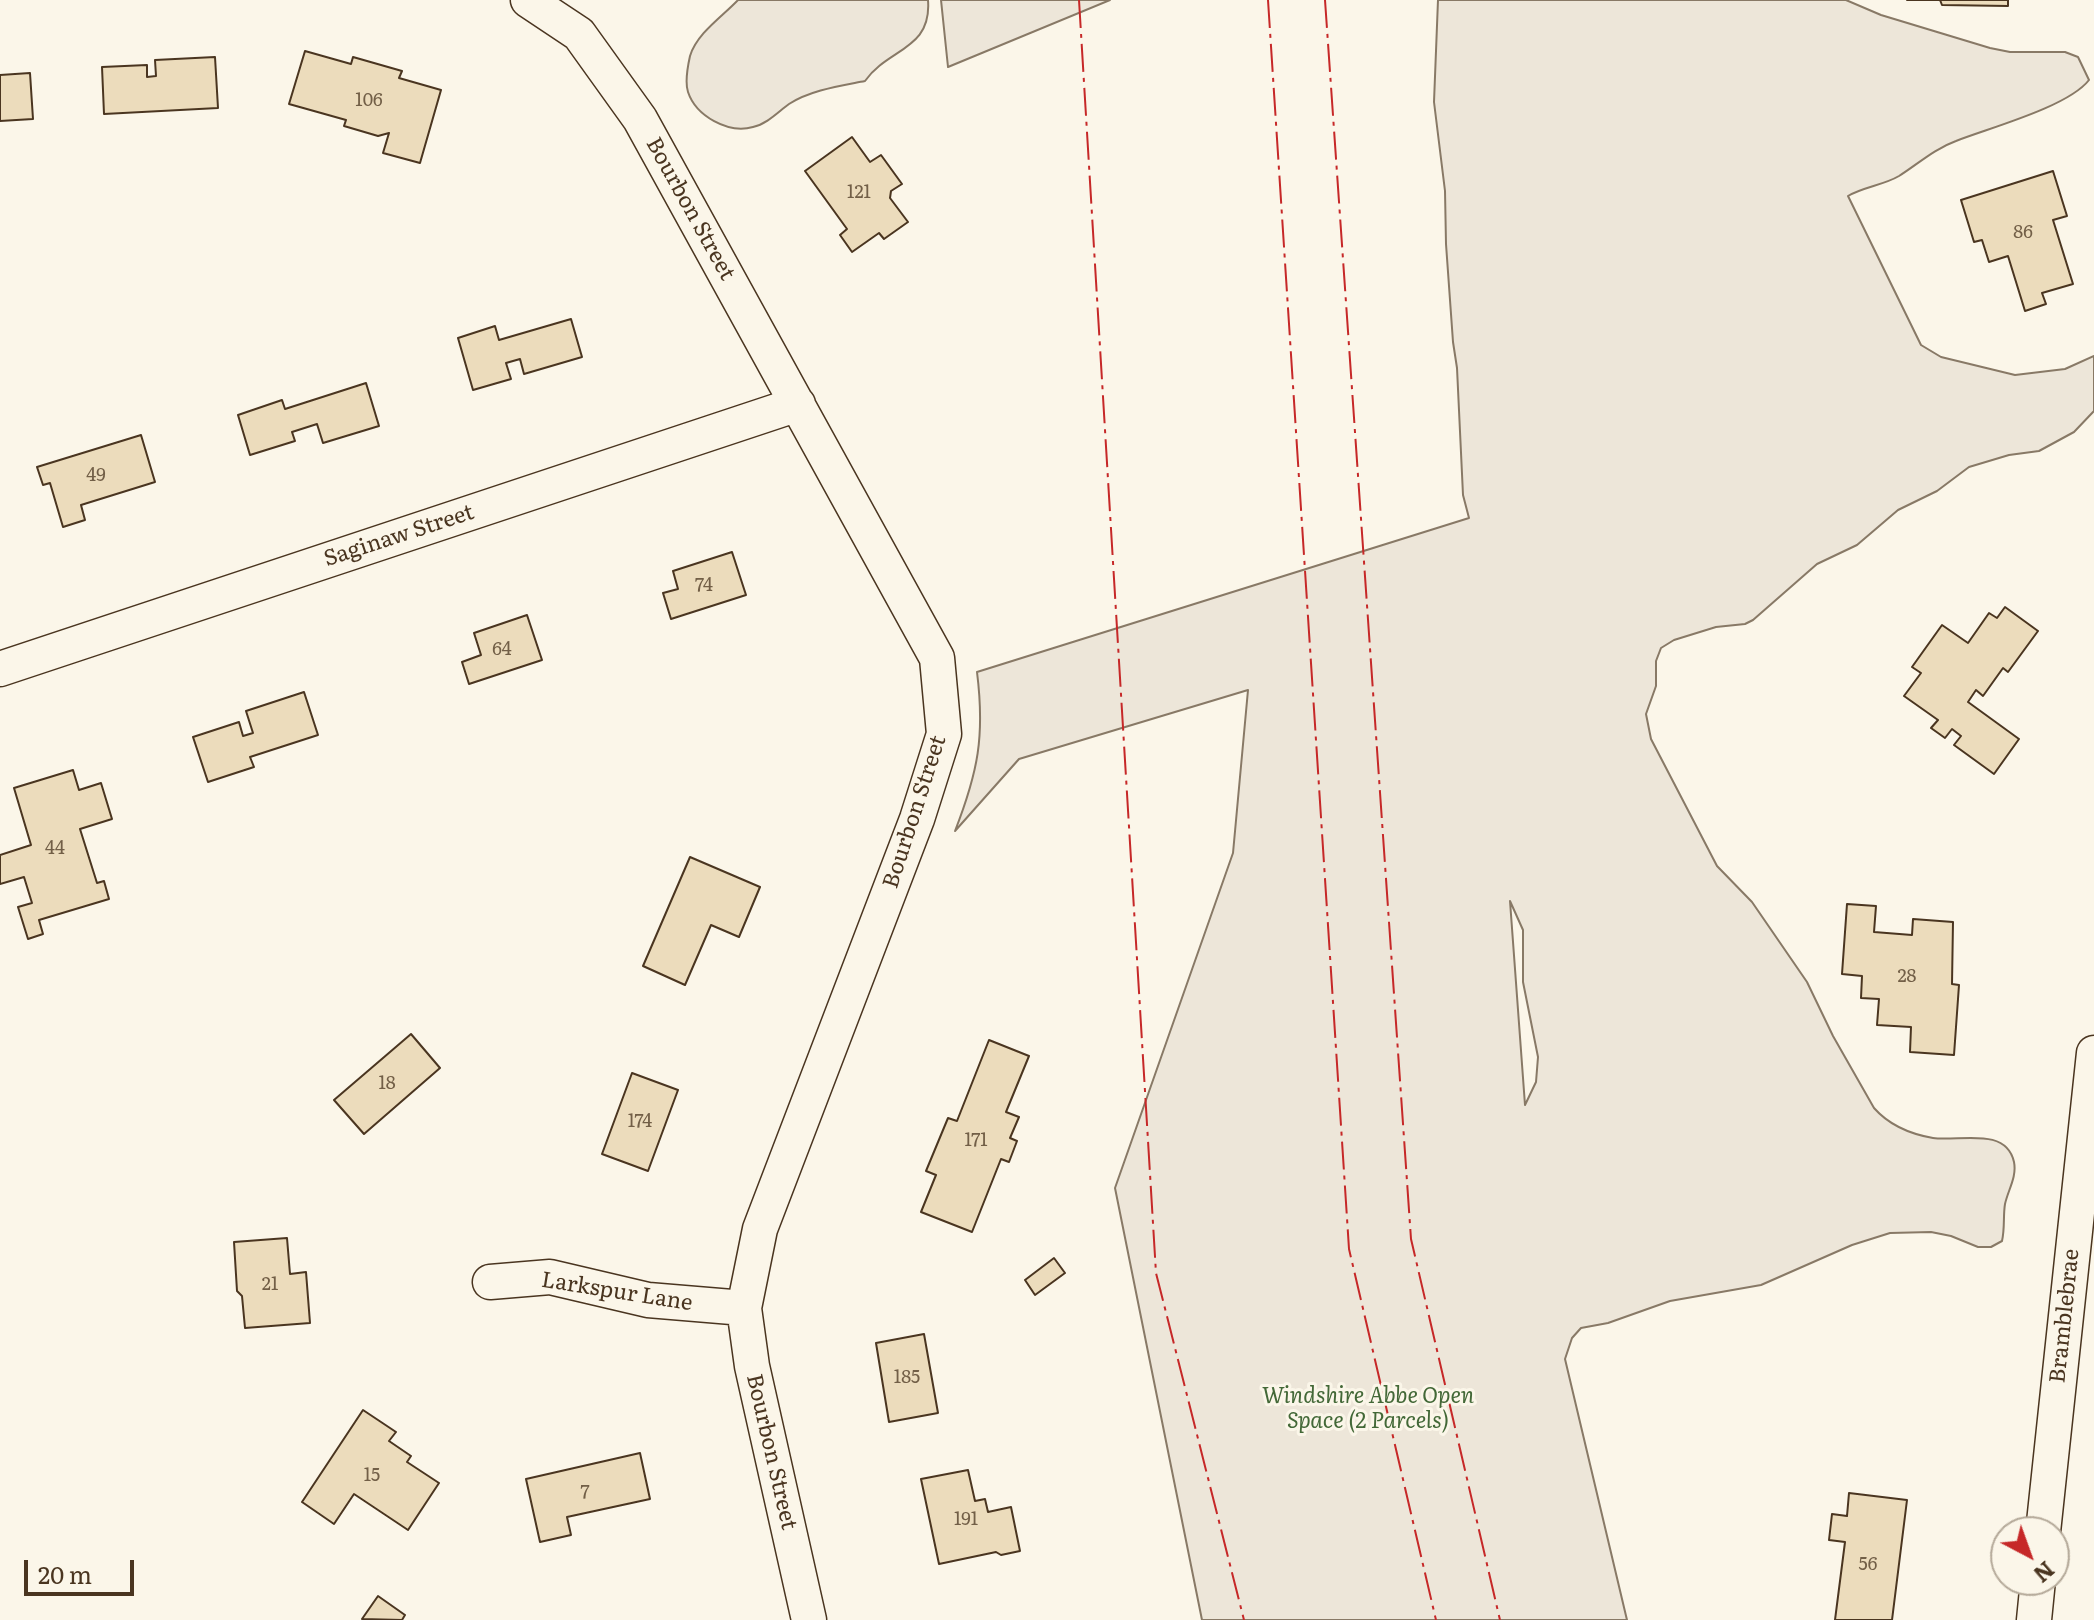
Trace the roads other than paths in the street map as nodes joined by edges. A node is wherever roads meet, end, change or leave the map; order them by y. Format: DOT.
graph roads {
  1 [pos="528,0"];
  2 [pos="798,404"];
  3 [pos="0,669"];
  4 [pos="2094,1053"];
  5 [pos="490,1282"];
  6 [pos="744,1308"];
  7 [pos="2045,1516"];
  8 [pos="2036,1596"];
  9 [pos="809,1620"];
  10 [pos="2034,1620"];
  1 -- 2 [label="street, Bourbon Street"];
  2 -- 3 [label="street, Saginaw Street"];
  2 -- 6 [label="street, Bourbon Street"];
  4 -- 7 [label="street, Bramblebrae"];
  5 -- 6 [label="street, Larkspur Lane"];
  6 -- 9 [label="street, Bourbon Street"];
  8 -- 10 [label="street"];
}
